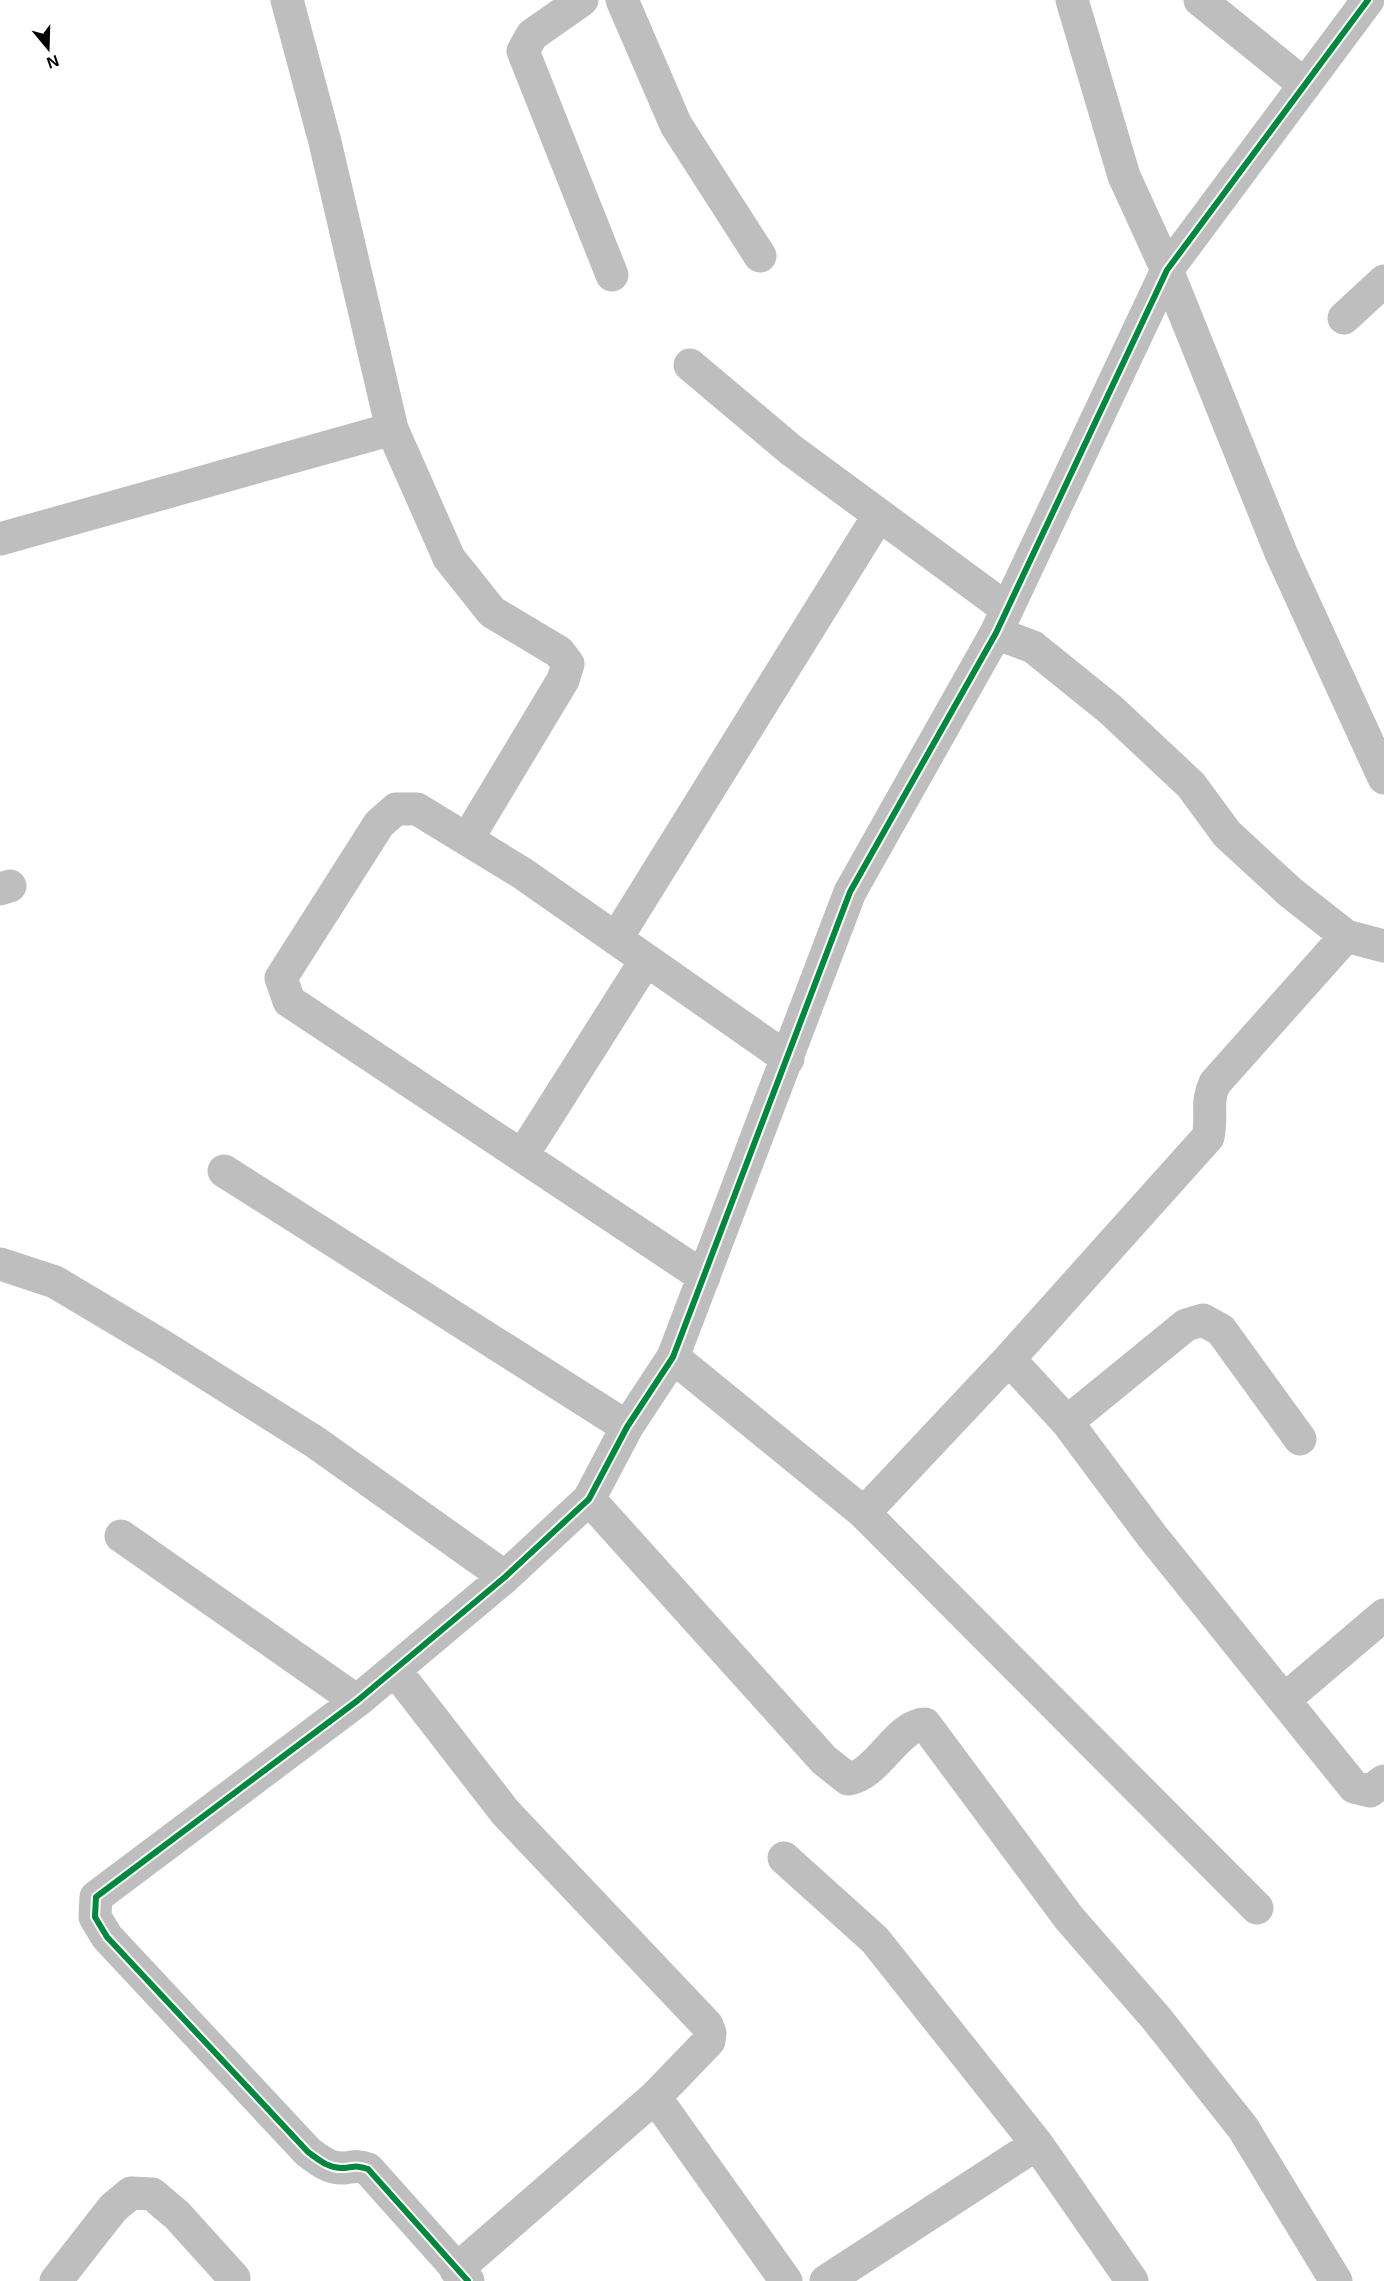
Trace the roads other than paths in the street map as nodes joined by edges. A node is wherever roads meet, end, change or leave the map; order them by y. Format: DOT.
graph roads {
  1 [pos="287,0"];
  2 [pos="582,0"];
  3 [pos="622,0"];
  4 [pos="1072,0"];
  5 [pos="1200,0"];
  6 [pos="1368,0"];
  7 [pos="1305,85"];
  8 [pos="760,256"];
  9 [pos="1167,270"];
  10 [pos="612,275"];
  11 [pos="1384,281"];
  12 [pos="1344,318"];
  13 [pos="690,365"];
  14 [pos="392,429"];
  15 [pos="879,515"];
  16 [pos="0,539"];
  17 [pos="1001,621"];
  18 [pos="1384,778"];
  19 [pos="468,838"];
  20 [pos="1346,936"];
  21 [pos="616,939"];
  22 [pos="1384,946"];
  23 [pos="646,960"];
  24 [pos="788,1059"];
  25 [pos="522,1156"];
  26 [pos="224,1171"];
  27 [pos="0,1264"];
  28 [pos="704,1277"];
  29 [pos="673,1357"];
  30 [pos="1009,1359"];
  31 [pos="1067,1422"];
  32 [pos="627,1427"];
  33 [pos="1300,1439"];
  34 [pos="589,1499"];
  35 [pos="864,1514"];
  36 [pos="121,1536"];
  37 [pos="505,1577"];
  38 [pos="1384,1615"];
  39 [pos="395,1670"];
  40 [pos="1284,1700"];
  41 [pos="357,1701"];
  42 [pos="1384,1780"];
  43 [pos="784,1858"];
  44 [pos="1257,1908"];
  45 [pos="655,2097"];
  46 [pos="1037,2144"];
  47 [pos="462,2276"];
  48 [pos="234,2277"];
  49 [pos="57,2281"];
  50 [pos="786,2281"];
  51 [pos="826,2281"];
  52 [pos="1132,2281"];
  53 [pos="1336,2281"];
  1 -- 14 [label="street"];
  2 -- 10 [label="street"];
  3 -- 8 [label="street"];
  4 -- 9 [label="street"];
  5 -- 7 [label="street"];
  6 -- 7 [label="street"];
  7 -- 9 [label="street"];
  9 -- 17 [label="street"];
  9 -- 18 [label="street"];
  11 -- 12 [label="street"];
  13 -- 15 [label="street"];
  14 -- 16 [label="street"];
  14 -- 19 [label="street"];
  15 -- 17 [label="street"];
  15 -- 21 [label="street"];
  17 -- 20 [label="street"];
  17 -- 24 [label="street"];
  19 -- 21 [label="street"];
  19 -- 25 [label="street"];
  20 -- 22 [label="street"];
  20 -- 30 [label="street"];
  21 -- 23 [label="street"];
  23 -- 24 [label="street"];
  23 -- 25 [label="street"];
  24 -- 28 [label="street"];
  25 -- 28 [label="street"];
  26 -- 32 [label="street"];
  27 -- 37 [label="street"];
  28 -- 29 [label="street"];
  29 -- 32 [label="street"];
  29 -- 35 [label="street"];
  30 -- 31 [label="street"];
  30 -- 35 [label="street"];
  31 -- 33 [label="street"];
  31 -- 40 [label="street"];
  32 -- 34 [label="street"];
  34 -- 37 [label="street"];
  34 -- 53 [label="street"];
  35 -- 44 [label="street"];
  36 -- 41 [label="street"];
  37 -- 39 [label="street"];
  38 -- 40 [label="street"];
  39 -- 41 [label="street"];
  39 -- 45 [label="street"];
  40 -- 42 [label="street"];
  41 -- 47 [label="street"];
  43 -- 46 [label="street"];
  45 -- 47 [label="street"];
  45 -- 50 [label="street"];
  46 -- 51 [label="street"];
  46 -- 52 [label="street"];
  48 -- 49 [label="street"];
}
